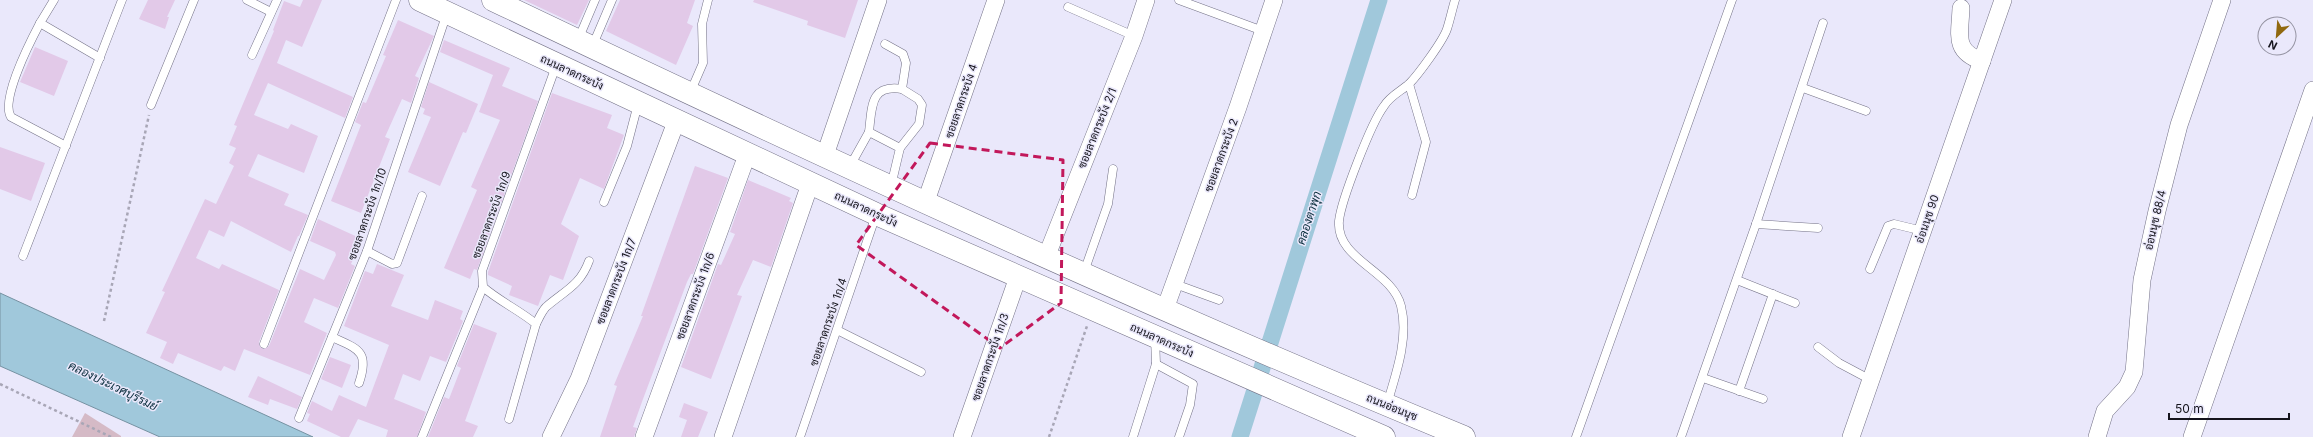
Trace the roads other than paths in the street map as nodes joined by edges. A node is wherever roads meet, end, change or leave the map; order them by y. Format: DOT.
graph roads {
  1 [pos="54,0"];
  2 [pos="122,0"];
  3 [pos="194,0"];
  4 [pos="247,0"];
  5 [pos="277,0"];
  6 [pos="396,0"];
  7 [pos="420,0"];
  8 [pos="493,0"];
  9 [pos="595,0"];
  10 [pos="612,0"];
  11 [pos="708,0"];
  12 [pos="878,0"];
  13 [pos="996,0"];
  14 [pos="1146,0"];
  15 [pos="1179,0"];
  16 [pos="1274,0"];
  17 [pos="1455,0"];
  18 [pos="1732,0"];
  19 [pos="2003,0"];
  20 [pos="2222,0"];
  21 [pos="1068,7"];
  22 [pos="1962,8"];
  23 [pos="271,12"];
  24 [pos="447,13"];
  25 [pos="40,23"];
  26 [pos="1823,23"];
  27 [pos="1263,31"];
  28 [pos="1134,36"];
  29 [pos="585,44"];
  30 [pos="885,44"];
  31 [pos="252,54"];
  32 [pos="100,58"];
  33 [pos="1982,61"];
  34 [pos="556,65"];
  35 [pos="1409,84"];
  36 [pos="1803,88"];
  37 [pos="902,89"];
  38 [pos="2313,90"];
  39 [pos="690,92"];
  40 [pos="638,104"];
  41 [pos="151,105"];
  42 [pos="1866,110"];
  43 [pos="676,122"];
  44 [pos="869,132"];
  45 [pos="66,146"];
  46 [pos="900,148"];
  47 [pos="747,155"];
  48 [pos="824,155"];
  49 [pos="850,166"];
  50 [pos="1113,169"];
  51 [pos="810,184"];
  52 [pos="891,186"];
  53 [pos="1412,195"];
  54 [pos="422,196"];
  55 [pos="926,201"];
  56 [pos="604,202"];
  57 [pos="876,214"];
  58 [pos="1756,224"];
  59 [pos="1818,228"];
  60 [pos="1923,230"];
  61 [pos="367,251"];
  62 [pos="23,256"];
  63 [pos="1047,256"];
  64 [pos="589,261"];
  65 [pos="1870,269"];
  66 [pos="1084,272"];
  67 [pos="1018,277"];
  68 [pos="1737,280"];
  69 [pos="1175,284"];
  70 [pos="483,287"];
  71 [pos="1772,294"];
  72 [pos="1219,300"];
  73 [pos="1795,303"];
  74 [pos="1165,308"];
  75 [pos="536,324"];
  76 [pos="837,330"];
  77 [pos="332,337"];
  78 [pos="1163,340"];
  79 [pos="264,344"];
  80 [pos="1818,347"];
  81 [pos="1156,364"];
  82 [pos="921,372"];
  83 [pos="1703,378"];
  84 [pos="1871,380"];
  85 [pos="359,383"];
  86 [pos="1739,391"];
  87 [pos="1763,399"];
  88 [pos="1386,405"];
  89 [pos="299,418"];
  90 [pos="508,419"];
  91 [pos="1377,436"];
  92 [pos="422,437"];
  93 [pos="550,437"];
  94 [pos="644,437"];
  95 [pos="723,437"];
  96 [pos="800,437"];
  97 [pos="962,437"];
  98 [pos="1133,437"];
  99 [pos="1179,437"];
  100 [pos="1464,437"];
  101 [pos="1576,437"];
  102 [pos="1681,437"];
  103 [pos="1851,437"];
  104 [pos="2097,437"];
  105 [pos="2192,437"];
  1 -- 25 [label="lane"];
  2 -- 32 [label="lane"];
  3 -- 41 [label="lane"];
  4 -- 23 [label="lane"];
  5 -- 23 [label="lane"];
  6 -- 79 [label="lane"];
  7 -- 24 [label="main road, ถนนลาดกระบัง"];
  8 -- 29 [label="main road"];
  9 -- 29 [label="lane"];
  10 -- 29 [label="lane"];
  11 -- 39 [label="lane"];
  12 -- 48 [label="street"];
  13 -- 55 [label="street, ซอยลาดกระบัง 4"];
  14 -- 28 [label="street, ซอยลาดกระบัง 2/1"];
  15 -- 27 [label="lane"];
  16 -- 27 [label="street, ซอยลาดกระบัง 2"];
  17 -- 35 [label="lane"];
  18 -- 101 [label="lane"];
  19 -- 33 [label="street, อ่อนนุช 90"];
  20 -- 104 [label="street, อ่อนนุช 88/4"];
  21 -- 28 [label="lane"];
  22 -- 33 [label="street"];
  23 -- 31 [label="lane"];
  24 -- 34 [label="main road, ถนนลาดกระบัง"];
  24 -- 61 [label="lane, ซอยลาดกระบัง 1ก/10"];
  25 -- 32 [label="lane"];
  25 -- 45 [label="lane"];
  26 -- 36 [label="lane"];
  27 -- 69 [label="street, ซอยลาดกระบัง 2"];
  28 -- 63 [label="street, ซอยลาดกระบัง 2/1"];
  29 -- 39 [label="main road"];
  30 -- 37 [label="lane"];
  32 -- 45 [label="lane"];
  33 -- 60 [label="street, อ่อนนุช 90"];
  34 -- 40 [label="main road, ถนนลาดกระบัง"];
  34 -- 70 [label="lane, ซอยลาดกระบัง 1ก/9"];
  35 -- 53 [label="lane"];
  35 -- 88 [label="lane"];
  36 -- 42 [label="lane"];
  36 -- 58 [label="lane"];
  37 -- 44 [label="lane"];
  37 -- 46 [label="lane"];
  38 -- 105 [label="street"];
  39 -- 48 [label="main road"];
  40 -- 43 [label="main road, ถนนลาดกระบัง"];
  40 -- 56 [label="lane"];
  43 -- 47 [label="main road, ถนนลาดกระบัง"];
  43 -- 93 [label="street, ซอยลาดกระบัง 1ก/7"];
  44 -- 46 [label="lane"];
  44 -- 49 [label="lane"];
  45 -- 62 [label="lane"];
  46 -- 52 [label="lane"];
  47 -- 51 [label="main road, ถนนลาดกระบัง"];
  47 -- 94 [label="street, ซอยลาดกระบัง 1ก/6"];
  48 -- 49 [label="main road"];
  49 -- 52 [label="main road"];
  50 -- 66 [label="lane"];
  51 -- 57 [label="main road, ถนนลาดกระบัง"];
  51 -- 95 [label="street"];
  52 -- 55 [label="main road"];
  54 -- 61 [label="lane"];
  55 -- 63 [label="main road"];
  57 -- 67 [label="main road, ถนนลาดกระบัง"];
  57 -- 76 [label="lane, ซอยลาดกระบัง 1ก/4"];
  58 -- 59 [label="lane"];
  58 -- 68 [label="lane"];
  60 -- 65 [label="lane"];
  60 -- 84 [label="street, อ่อนนุช 90"];
  61 -- 77 [label="lane, ซอยลาดกระบัง 1ก/10"];
  63 -- 66 [label="main road"];
  64 -- 75 [label="lane"];
  66 -- 74 [label="main road"];
  67 -- 78 [label="main road, ถนนลาดกระบัง"];
  67 -- 97 [label="street, ซอยลาดกระบัง 1ก/3"];
  68 -- 71 [label="lane"];
  68 -- 83 [label="lane"];
  69 -- 72 [label="lane"];
  69 -- 74 [label="street, ซอยลาดกระบัง 2"];
  70 -- 75 [label="lane"];
  70 -- 92 [label="lane"];
  71 -- 73 [label="lane"];
  71 -- 86 [label="lane"];
  74 -- 88 [label="main road, ถนนอ่อนนุช"];
  75 -- 90 [label="lane"];
  76 -- 82 [label="lane"];
  76 -- 96 [label="lane, ซอยลาดกระบัง 1ก/4"];
  77 -- 85 [label="lane"];
  77 -- 89 [label="lane, ซอยลาดกระบัง 1ก/10"];
  78 -- 81 [label="lane"];
  78 -- 91 [label="main road, ถนนลาดกระบัง"];
  80 -- 84 [label="lane"];
  81 -- 98 [label="lane"];
  81 -- 99 [label="lane"];
  83 -- 86 [label="lane"];
  83 -- 102 [label="lane"];
  84 -- 103 [label="street, อ่อนนุช 90"];
  86 -- 87 [label="lane"];
  88 -- 100 [label="main road, ถนนอ่อนนุช"];
}
